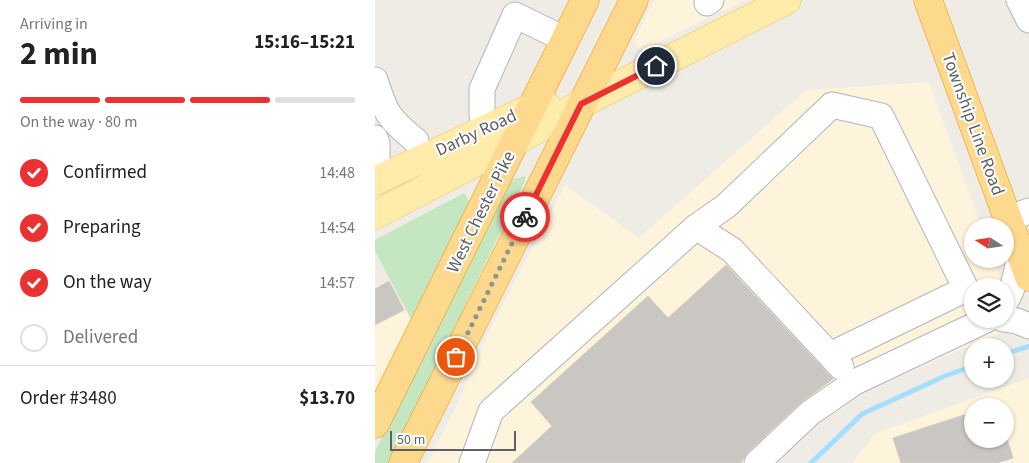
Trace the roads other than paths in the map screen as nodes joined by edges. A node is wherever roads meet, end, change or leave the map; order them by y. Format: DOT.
graph roads {
  1 [pos="585,0"];
  2 [pos="787,0"];
  3 [pos="928,0"];
  4 [pos="1019,0"];
  5 [pos="631,1"];
  6 [pos="1029,20"];
  7 [pos="566,40"];
  8 [pos="375,80"];
  9 [pos="581,104"];
  10 [pos="533,106"];
  11 [pos="379,116"];
  12 [pos="484,129"];
  13 [pos="417,141"];
  14 [pos="515,142"];
  15 [pos="450,145"];
  16 [pos="375,160"];
  17 [pos="375,215"];
  18 [pos="1019,215"];
  19 [pos="697,227"];
  20 [pos="1025,265"];
  21 [pos="1014,282"];
  22 [pos="1014,321"];
  23 [pos="1029,326"];
  24 [pos="975,328"];
  25 [pos="830,355"];
  26 [pos="855,382"];
  27 [pos="378,411"];
  28 [pos="474,462"];
  29 [pos="403,463"];
  30 [pos="757,463"];
  1 -- 7 [label="highway, West Chester Pike"];
  2 -- 9 [label="main road, Darby Road"];
  3 -- 18 [label="highway, Township Line Road"];
  4 -- 6 [label="street"];
  5 -- 9 [label="highway"];
  7 -- 10 [label="highway, West Chester Pike"];
  7 -- 12 [label="street"];
  8 -- 11 [label="street"];
  9 -- 10 [label="main road, Darby Road"];
  9 -- 14 [label="main road, Darby Road"];
  9 -- 29 [label="highway"];
  10 -- 12 [label="main road, Darby Road"];
  10 -- 14 [label="highway, West Chester Pike"];
  11 -- 13 [label="street"];
  12 -- 15 [label="main road, Darby Road"];
  13 -- 15 [label="main road"];
  13 -- 16 [label="main road"];
  14 -- 17 [label="main road, Darby Road"];
  14 -- 27 [label="highway, West Chester Pike"];
  15 -- 16 [label="main road, Darby Road"];
  18 -- 20 [label="highway, Township Line Road"];
  19 -- 25 [label="street"];
  19 -- 25 [label="street"];
  19 -- 28 [label="street"];
  20 -- 21 [label="street"];
  22 -- 23 [label="street"];
  24 -- 26 [label="street"];
  25 -- 26 [label="street"];
  26 -- 30 [label="street"];
}
